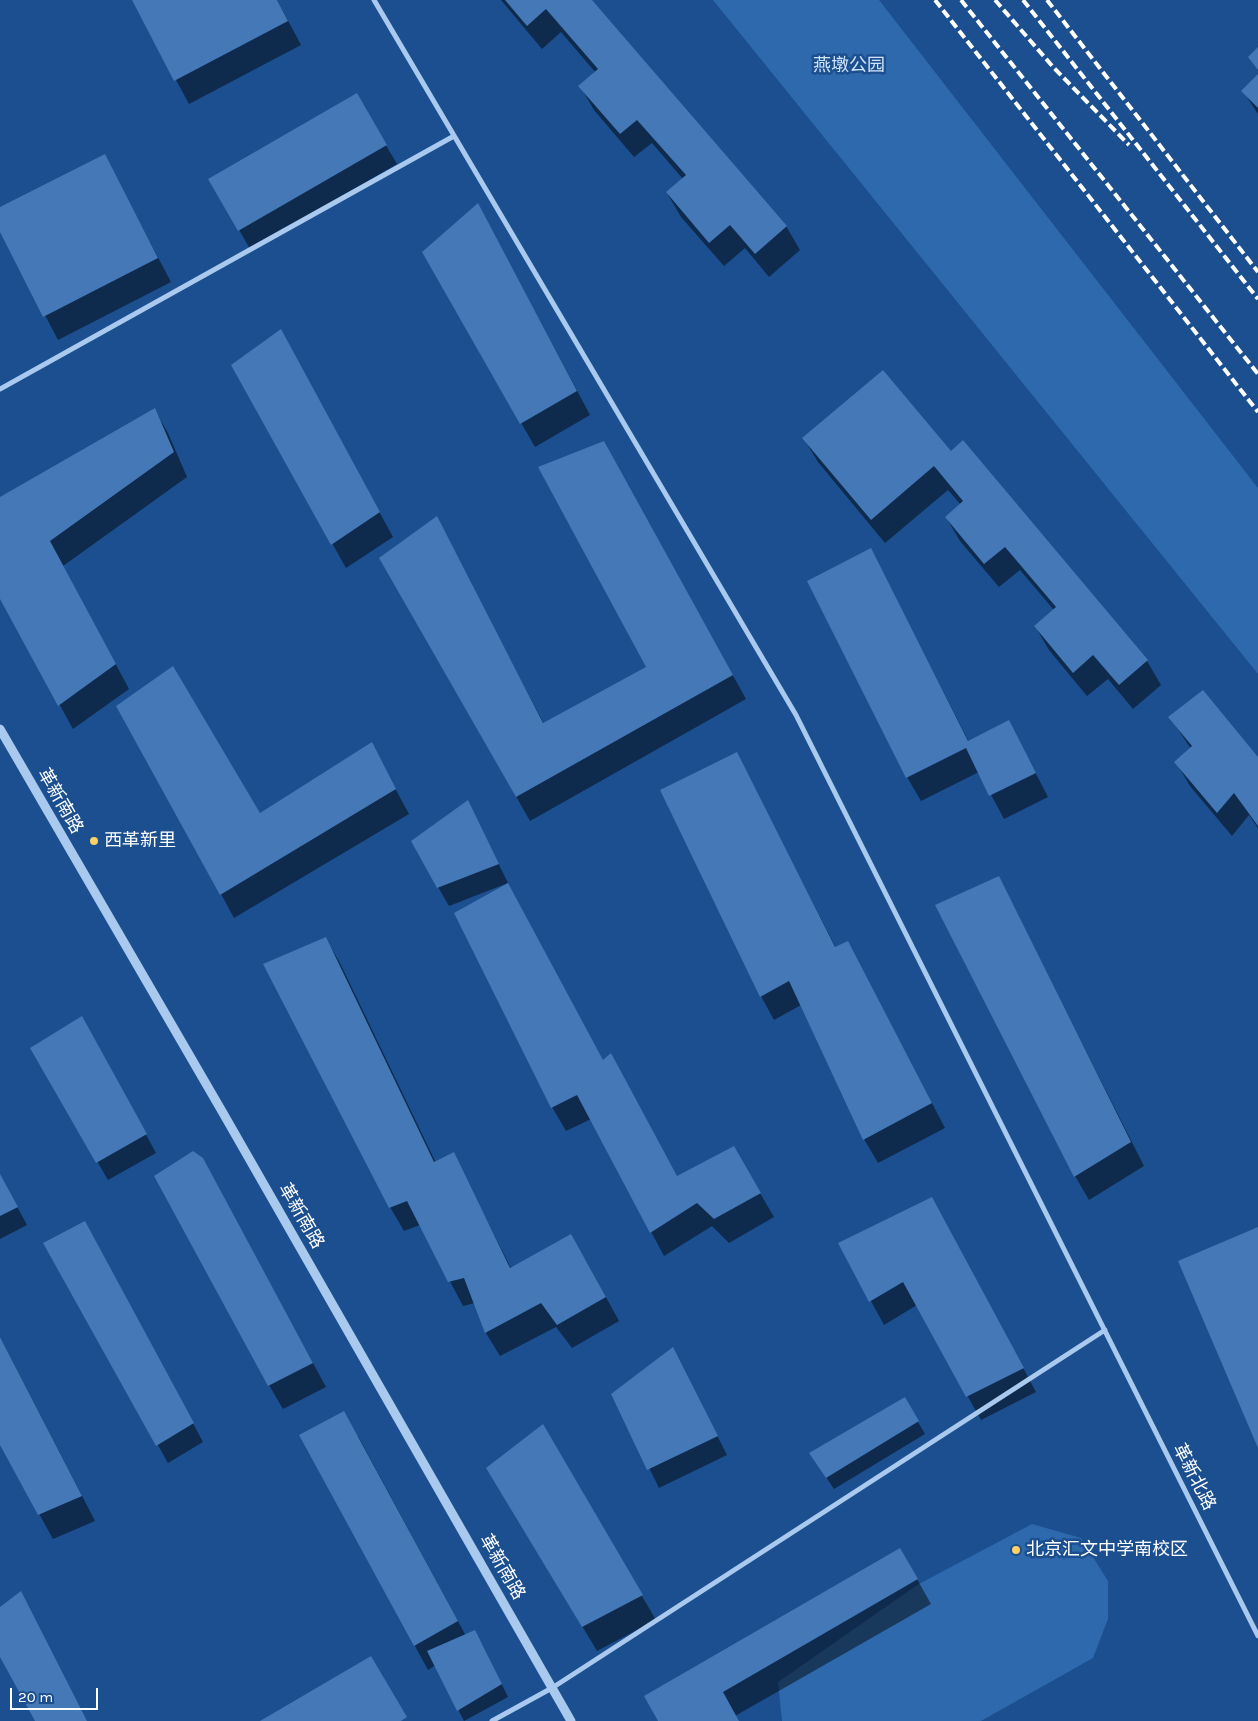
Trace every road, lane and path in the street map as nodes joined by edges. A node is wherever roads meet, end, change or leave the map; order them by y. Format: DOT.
graph roads {
  1 [pos="374,0"];
  2 [pos="454,136"];
  3 [pos="0,389"];
  4 [pos="0,729"];
  5 [pos="1105,1330"];
  6 [pos="1258,1636"];
  7 [pos="552,1688"];
  8 [pos="492,1721"];
  9 [pos="571,1721"];
  1 -- 2 [label="street, 革新北路"];
  2 -- 3 [label="street"];
  2 -- 5 [label="street, 革新北路"];
  4 -- 7 [label="street, 革新南路"];
  5 -- 6 [label="street, 革新北路"];
  5 -- 7 [label="street"];
  7 -- 8 [label="street"];
  7 -- 9 [label="street, 革新南路"];
}
